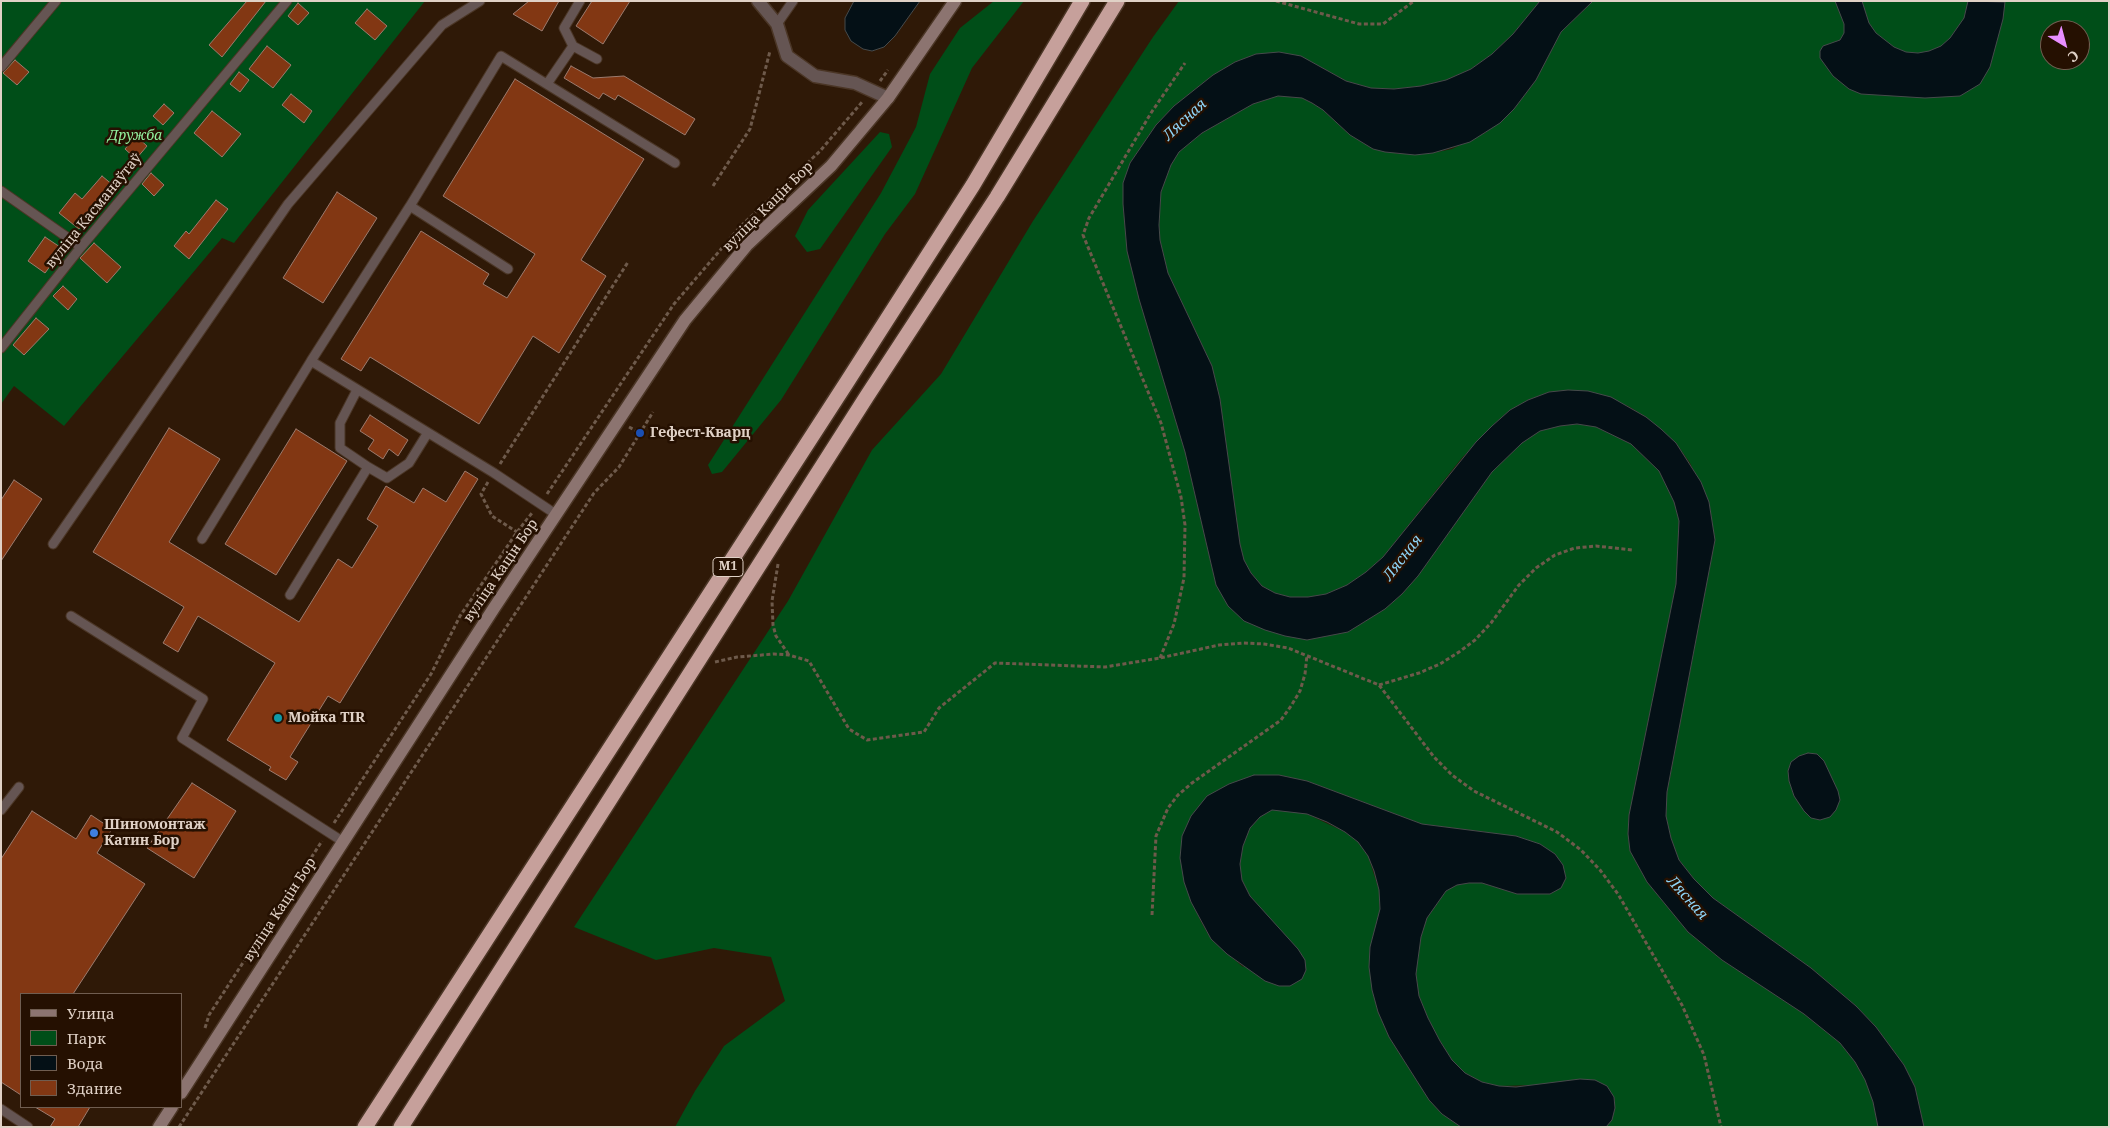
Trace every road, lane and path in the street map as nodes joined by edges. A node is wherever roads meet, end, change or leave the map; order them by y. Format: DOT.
graph roads {
  1 [pos="56,1"];
  2 [pos="287,1"];
  3 [pos="480,1"];
  4 [pos="580,1"];
  5 [pos="758,1"];
  6 [pos="793,1"];
  7 [pos="955,1"];
  8 [pos="1082,1"];
  9 [pos="1117,1"];
  10 [pos="1276,1"];
  11 [pos="1414,1"];
  12 [pos="777,24"];
  13 [pos="574,46"];
  14 [pos="597,59"];
  15 [pos="1185,63"];
  16 [pos="1,67"];
  17 [pos="546,84"];
  18 [pos="888,98"];
  19 [pos="675,163"];
  20 [pos="713,186"];
  21 [pos="1,191"];
  22 [pos="410,206"];
  23 [pos="81,247"];
  24 [pos="628,262"];
  25 [pos="508,269"];
  26 [pos="1,348"];
  27 [pos="311,361"];
  28 [pos="358,390"];
  29 [pos="653,412"];
  30 [pos="427,434"];
  31 [pos="515,442"];
  32 [pos="368,467"];
  33 [pos="557,515"];
  34 [pos="202,539"];
  35 [pos="53,544"];
  36 [pos="1632,550"];
  37 [pos="779,563"];
  38 [pos="290,595"];
  39 [pos="71,616"];
  40 [pos="789,655"];
  41 [pos="1307,655"];
  42 [pos="1160,658"];
  43 [pos="693,669"];
  44 [pos="1379,685"];
  45 [pos="19,787"];
  46 [pos="1,810"];
  47 [pos="342,841"];
  48 [pos="1152,915"];
  49 [pos="182,1090"];
  50 [pos="171,1108"];
  51 [pos="1,1109"];
  52 [pos="28,1127"];
  53 [pos="159,1127"];
  54 [pos="179,1127"];
  55 [pos="365,1127"];
  56 [pos="401,1127"];
  57 [pos="1721,1127"];
  1 -- 16 [label="lane"];
  2 -- 23 [label="lane, вуліца Касманаўтаў"];
  3 -- 35 [label="lane"];
  4 -- 13 [label="lane"];
  5 -- 12 [label="street"];
  6 -- 12 [label="lane"];
  7 -- 18 [label="main road, вуліца Кацін Бор"];
  8 -- 55 [label="highway, М1"];
  9 -- 43 [label="highway, М1"];
  10 -- 11 [label="path"];
  12 -- 18 [label="street"];
  12 -- 20 [label="path"];
  13 -- 14 [label="lane"];
  13 -- 17 [label="lane"];
  15 -- 42 [label="path"];
  17 -- 19 [label="lane"];
  17 -- 22 [label="lane"];
  18 -- 33 [label="main road, вуліца Кацін Бор"];
  21 -- 23 [label="lane"];
  22 -- 25 [label="lane"];
  22 -- 27 [label="lane"];
  23 -- 26 [label="lane, вуліца Касманаўтаў"];
  24 -- 31 [label="path"];
  27 -- 28 [label="lane"];
  27 -- 34 [label="lane"];
  28 -- 30 [label="lane"];
  28 -- 32 [label="lane"];
  29 -- 54 [label="path"];
  30 -- 32 [label="lane"];
  30 -- 33 [label="lane"];
  32 -- 38 [label="lane"];
  33 -- 47 [label="main road, вуліца Кацін Бор"];
  36 -- 44 [label="path"];
  37 -- 40 [label="path"];
  39 -- 47 [label="lane"];
  40 -- 42 [label="path"];
  40 -- 43 [label="path"];
  41 -- 42 [label="path"];
  41 -- 44 [label="path"];
  41 -- 48 [label="path"];
  43 -- 56 [label="highway, М1"];
  44 -- 57 [label="path"];
  45 -- 46 [label="lane"];
  47 -- 49 [label="main road, вуліца Кацін Бор"];
  50 -- 53 [label="main road"];
  51 -- 52 [label="lane"];
}
